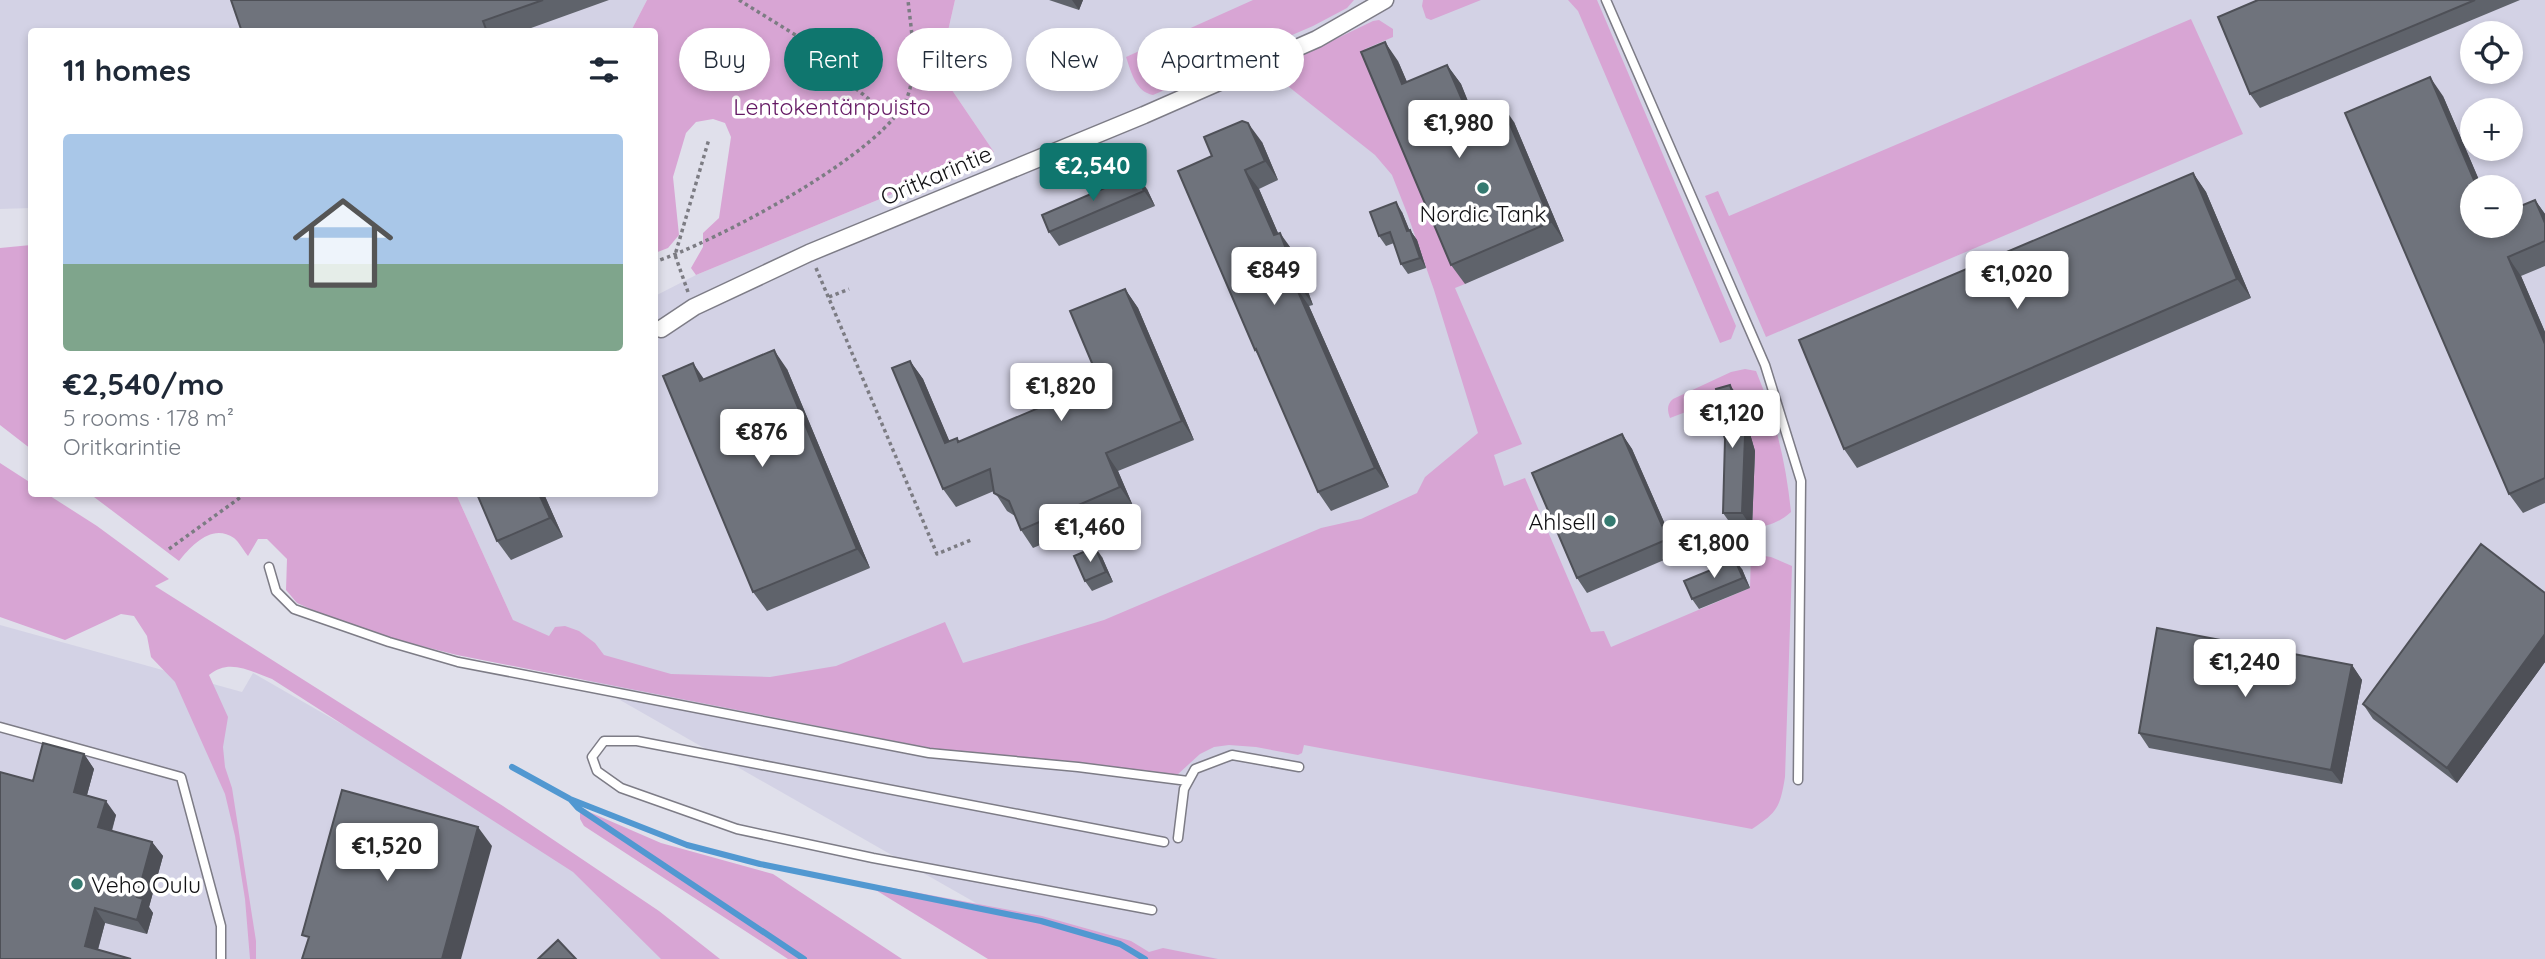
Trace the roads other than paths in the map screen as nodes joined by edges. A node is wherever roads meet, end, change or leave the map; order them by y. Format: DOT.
graph roads {
  1 [pos="1385,0"];
  2 [pos="1606,0"];
  3 [pos="661,329"];
  4 [pos="269,567"];
  5 [pos="0,727"];
  6 [pos="1299,767"];
  7 [pos="1798,780"];
  8 [pos="1188,781"];
  9 [pos="1178,838"];
  10 [pos="1164,842"];
  11 [pos="1152,910"];
  12 [pos="221,959"];
  1 -- 3 [label="street, Oritkarintie"];
  2 -- 7 [label="lane"];
  4 -- 8 [label="lane"];
  5 -- 12 [label="lane"];
  6 -- 8 [label="lane"];
  8 -- 9 [label="lane"];
  10 -- 11 [label="lane"];
}
